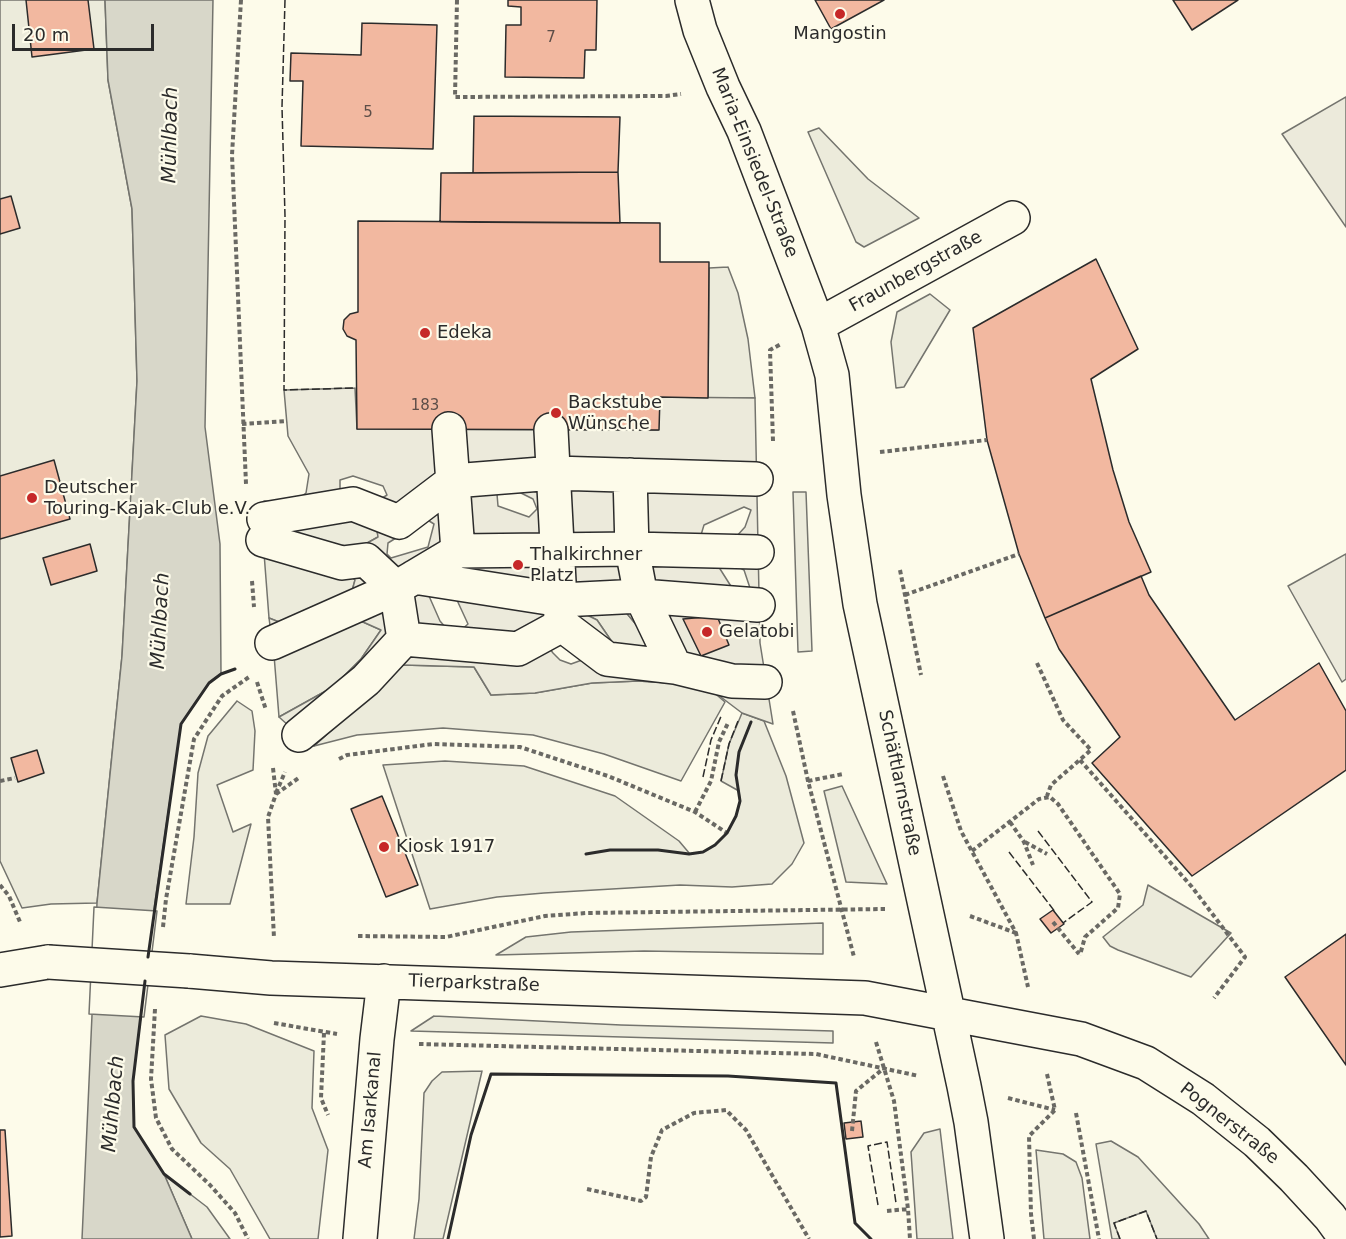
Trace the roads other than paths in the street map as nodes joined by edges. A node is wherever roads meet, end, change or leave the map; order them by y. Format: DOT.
graph roads {
  1 [pos="692,0"];
  2 [pos="1013,218"];
  3 [pos="818,325"];
  4 [pos="449,429"];
  5 [pos="551,430"];
  6 [pos="554,473"];
  7 [pos="630,475"];
  8 [pos="756,479"];
  9 [pos="453,481"];
  10 [pos="399,522"];
  11 [pos="632,549"];
  12 [pos="557,550"];
  13 [pos="458,551"];
  14 [pos="757,552"];
  15 [pos="366,560"];
  16 [pos="405,582"];
  17 [pos="641,596"];
  18 [pos="758,605"];
  19 [pos="561,613"];
  20 [pos="404,639"];
  21 [pos="272,644"];
  22 [pos="675,667"];
  23 [pos="749,691"];
  24 [pos="299,735"];
  25 [pos="0,970"];
  26 [pos="384,981"];
  27 [pos="947,1013"];
  28 [pos="360,1239"];
  29 [pos="987,1239"];
  30 [pos="1346,1239"];
  1 -- 3 [label="street, Maria-Einsiedel-Straße"];
  2 -- 3 [label="street, Fraunbergstraße"];
  3 -- 27 [label="street, Schäftlarnstraße"];
  4 -- 9 [label="street"];
  5 -- 6 [label="street"];
  6 -- 7 [label="street"];
  6 -- 9 [label="street"];
  6 -- 12 [label="street"];
  7 -- 8 [label="street"];
  7 -- 11 [label="street"];
  9 -- 10 [label="street"];
  9 -- 13 [label="street"];
  10 -- 15 [label="street"];
  10 -- 15 [label="street"];
  11 -- 12 [label="street"];
  11 -- 14 [label="street"];
  11 -- 17 [label="street"];
  12 -- 13 [label="street"];
  12 -- 19 [label="street"];
  13 -- 16 [label="street"];
  15 -- 16 [label="street"];
  16 -- 19 [label="street"];
  16 -- 20 [label="street"];
  16 -- 21 [label="street"];
  17 -- 18 [label="street"];
  17 -- 19 [label="street"];
  17 -- 22 [label="street"];
  19 -- 20 [label="street"];
  19 -- 22 [label="street"];
  20 -- 24 [label="street"];
  22 -- 23 [label="street"];
  25 -- 26 [label="street, Tierparkstraße, bridge"];
  26 -- 27 [label="street, Tierparkstraße"];
  26 -- 28 [label="street, Am Isarkanal"];
  27 -- 29 [label="street, Schäftlarnstraße"];
  27 -- 30 [label="street, Pognerstraße"];
}
